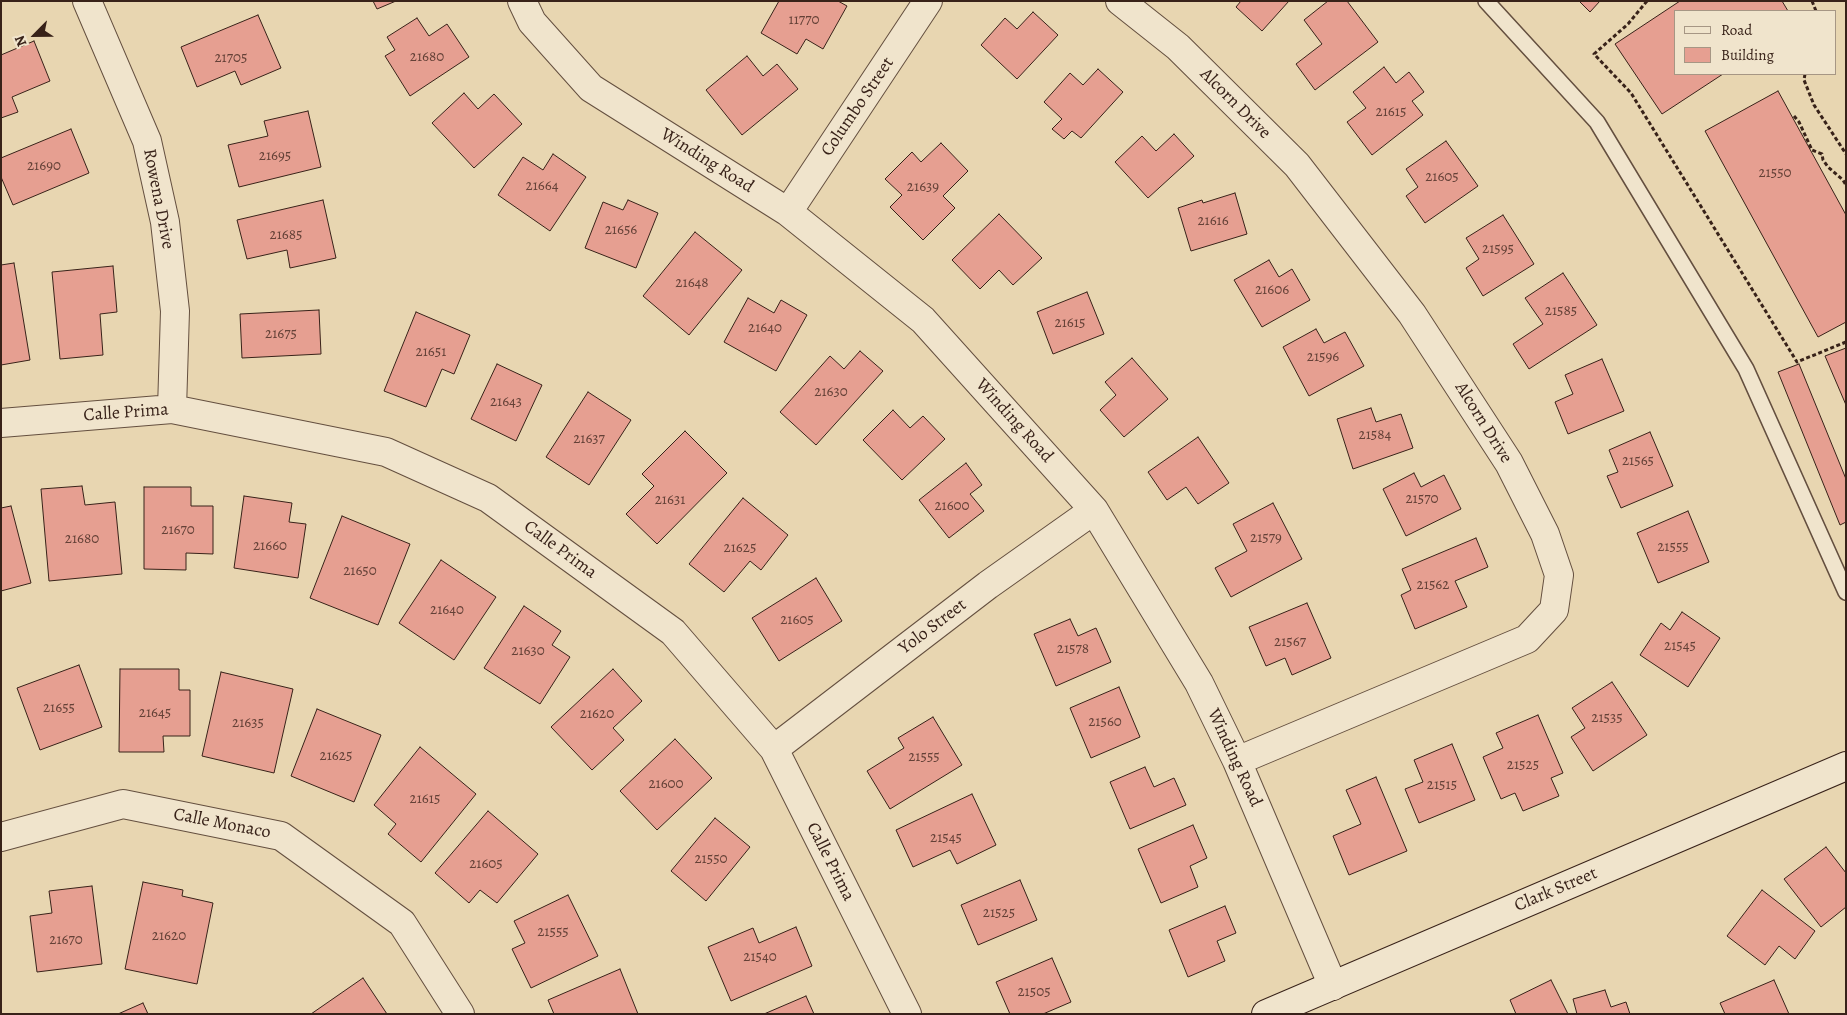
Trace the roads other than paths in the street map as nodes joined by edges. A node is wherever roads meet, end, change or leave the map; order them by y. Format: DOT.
graph roads {
  1 [pos="87,1"];
  2 [pos="522,1"];
  3 [pos="928,1"];
  4 [pos="1120,1"];
  5 [pos="1486,1"];
  6 [pos="788,212"];
  7 [pos="172,409"];
  8 [pos="1,423"];
  9 [pos="1094,510"];
  10 [pos="1846,592"];
  11 [pos="774,749"];
  12 [pos="1237,760"];
  13 [pos="1846,766"];
  14 [pos="1,836"];
  15 [pos="1333,986"];
  16 [pos="460,1014"];
  17 [pos="907,1014"];
  18 [pos="1266,1014"];
  1 -- 7 [label="street, Rowena Drive"];
  2 -- 6 [label="street, Winding Road"];
  3 -- 6 [label="street, Columbo Street"];
  4 -- 12 [label="street, Alcorn Drive"];
  5 -- 10 [label="lane"];
  6 -- 9 [label="street, Winding Road"];
  7 -- 8 [label="street, Calle Prima"];
  7 -- 11 [label="street, Calle Prima"];
  9 -- 11 [label="street, Yolo Street"];
  9 -- 12 [label="street, Winding Road"];
  11 -- 17 [label="street, Calle Prima"];
  12 -- 15 [label="street, Winding Road"];
  13 -- 15 [label="street, Clark Street"];
  14 -- 16 [label="street, Calle Monaco"];
  15 -- 18 [label="street, Clark Street"];
}
